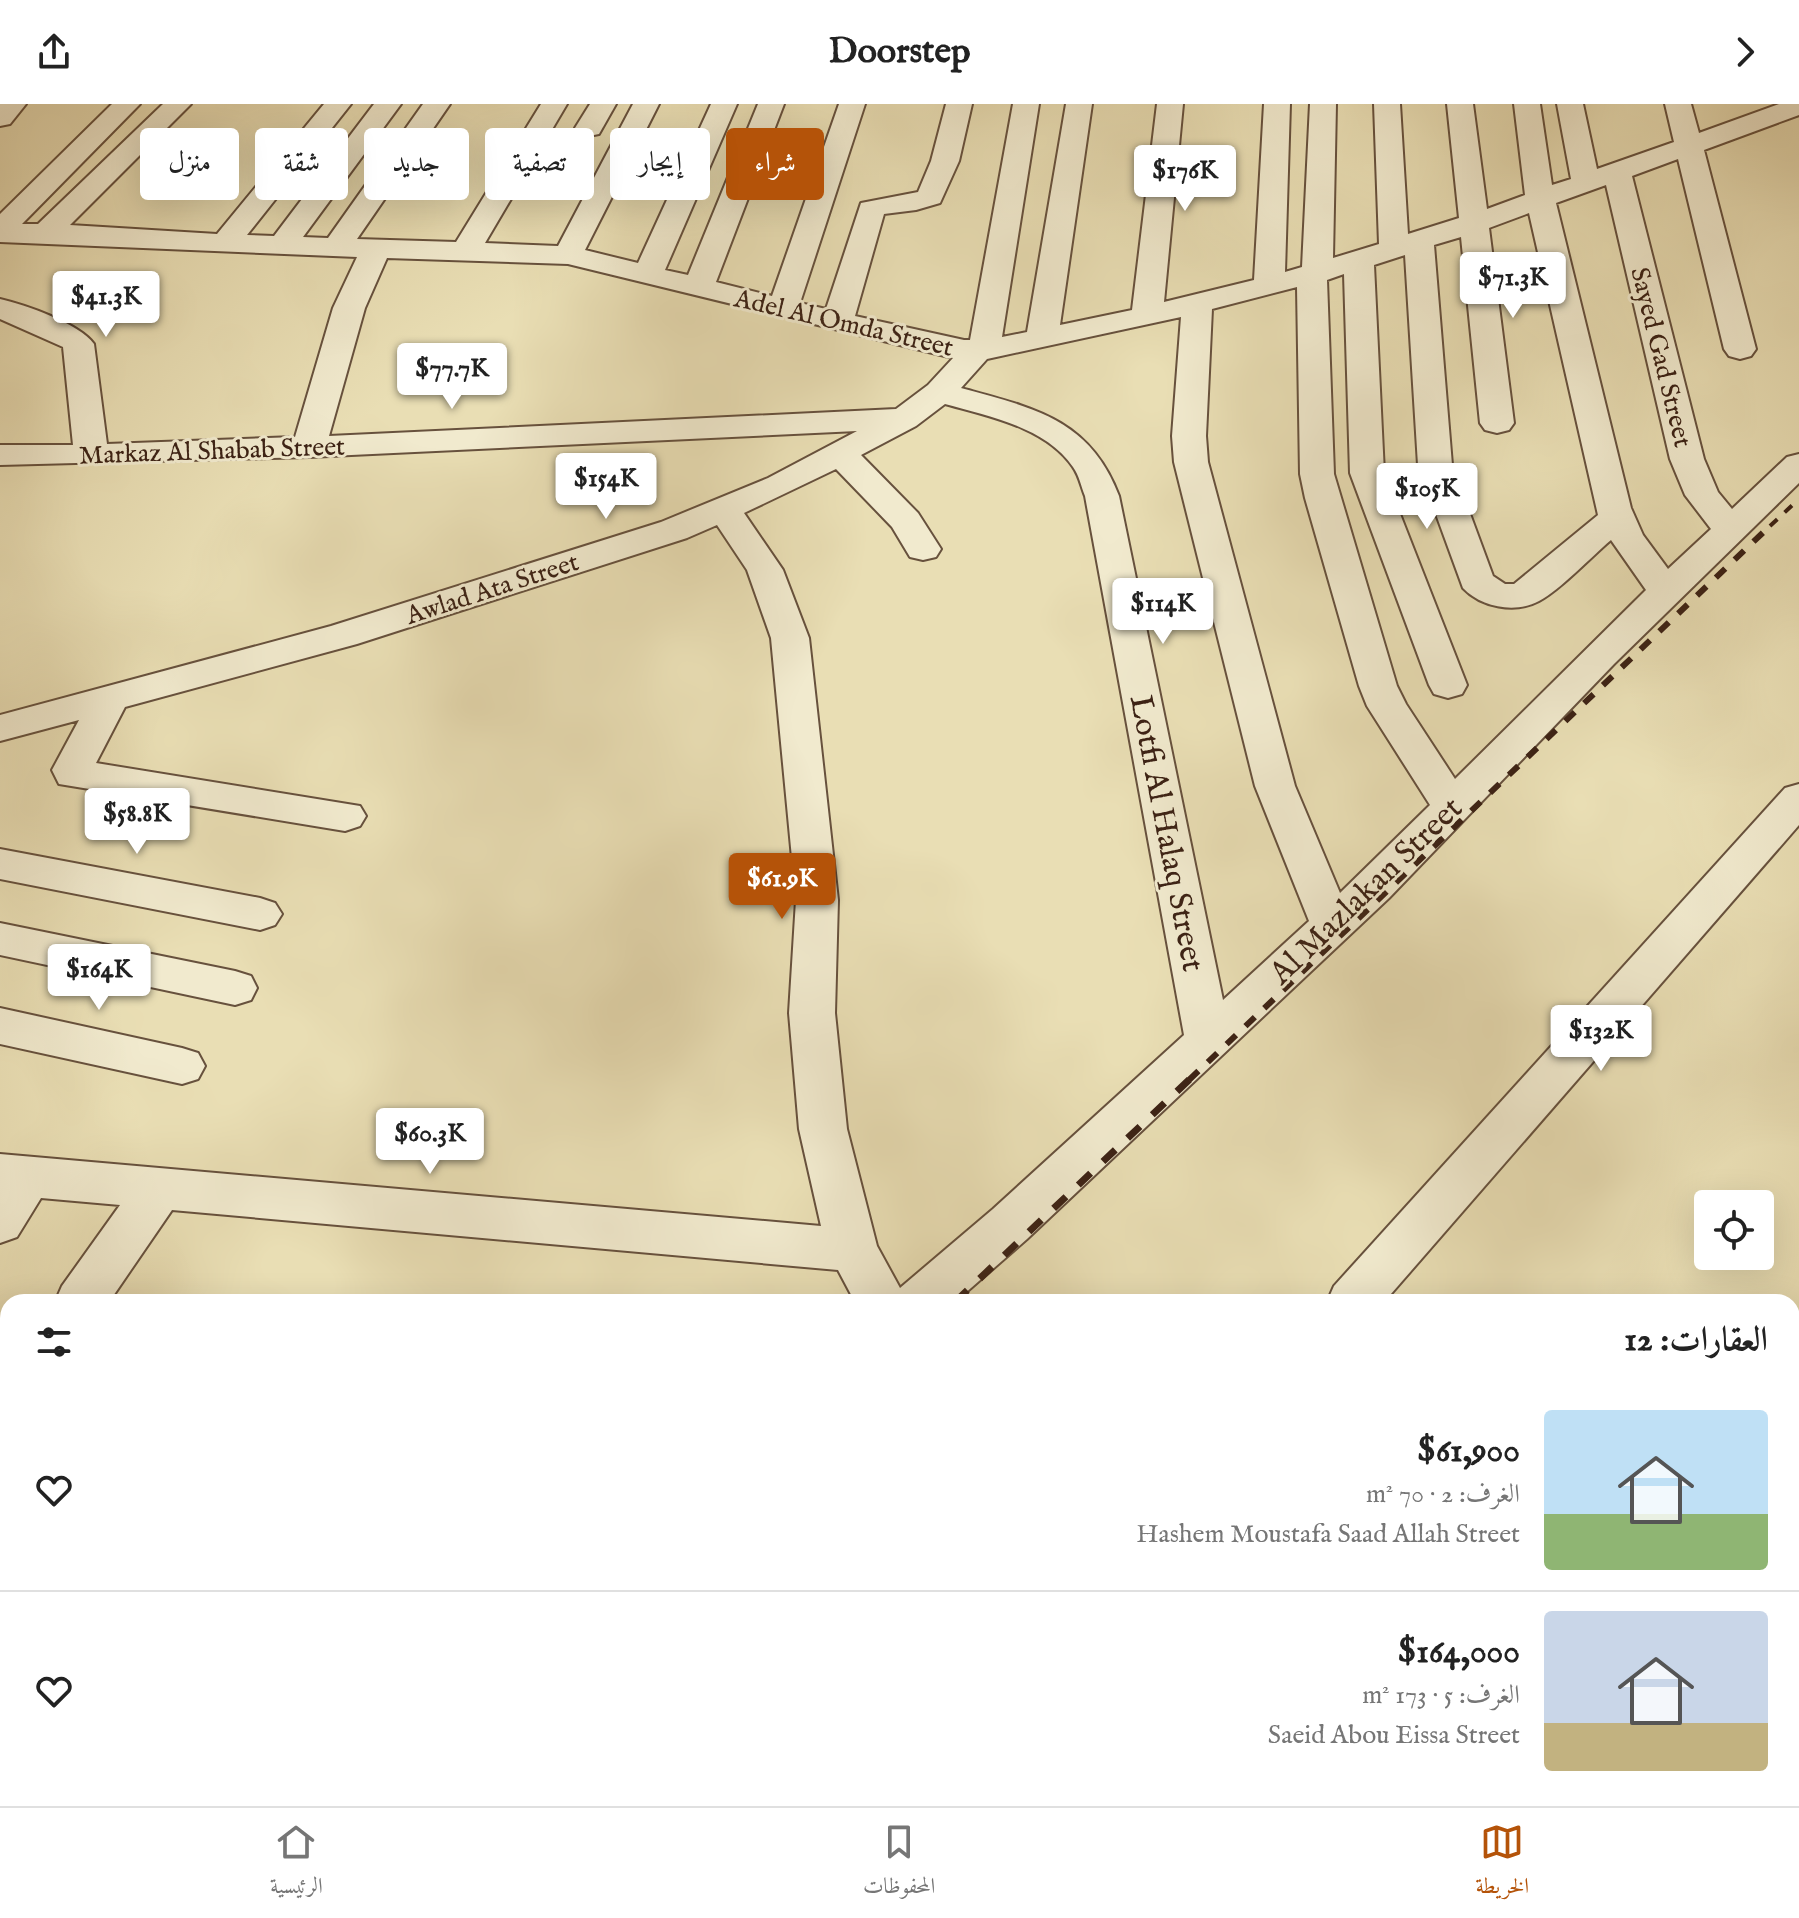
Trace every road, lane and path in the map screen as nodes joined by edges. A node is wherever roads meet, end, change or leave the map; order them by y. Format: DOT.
graph roads {
  1 [pos="127,104"];
  2 [pos="178,104"];
  3 [pos="338,104"];
  4 [pos="388,104"];
  5 [pos="437,104"];
  6 [pos="554,104"];
  7 [pos="646,104"];
  8 [pos="724,104"];
  9 [pos="771,104"];
  10 [pos="852,104"];
  11 [pos="959,104"];
  12 [pos="1026,104"];
  13 [pos="1079,104"];
  14 [pos="1170,104"];
  15 [pos="1277,104"];
  16 [pos="1323,104"];
  17 [pos="1387,104"];
  18 [pos="1460,104"];
  19 [pos="1527,104"];
  20 [pos="1570,104"];
  21 [pos="1678,104"];
  22 [pos="1796,106"];
  23 [pos="1742,115"];
  24 [pos="1687,147"];
  25 [pos="1617,172"];
  26 [pos="1586,184"];
  27 [pos="1540,199"];
  28 [pos="1474,223"];
  29 [pos="0,232"];
  30 [pos="46,233"];
  31 [pos="225,243"];
  32 [pos="282,245"];
  33 [pos="1406,245"];
  34 [pos="336,247"];
  35 [pos="376,248"];
  36 [pos="465,252"];
  37 [pos="568,255"];
  38 [pos="1359,260"];
  39 [pos="648,274"];
  40 [pos="1315,274"];
  41 [pos="1269,285"];
  42 [pos="699,287"];
  43 [pos="1197,304"];
  44 [pos="0,308"];
  45 [pos="783,308"];
  46 [pos="1147,316"];
  47 [pos="838,321"];
  48 [pos="1042,338"];
  49 [pos="1740,349"];
  50 [pos="978,351"];
  51 [pos="940,392"];
  52 [pos="904,419"];
  53 [pos="1497,423"];
  54 [pos="309,447"];
  55 [pos="841,454"];
  56 [pos="91,455"];
  57 [pos="4,463"];
  58 [pos="1799,464"];
  59 [pos="725,510"];
  60 [pos="1617,517"];
  61 [pos="1731,530"];
  62 [pos="923,549"];
  63 [pos="1666,592"];
  64 [pos="1448,685"];
  65 [pos="109,700"];
  66 [pos="0,728"];
  67 [pos="1799,798"];
  68 [pos="1452,806"];
  69 [pos="345,816"];
  70 [pos="0,864"];
  71 [pos="260,914"];
  72 [pos="1332,925"];
  73 [pos="0,939"];
  74 [pos="235,988"];
  75 [pos="0,1026"];
  76 [pos="1208,1039"];
  77 [pos="182,1066"];
  78 [pos="14,1176"];
  79 [pos="159,1189"];
  80 [pos="0,1222"];
  81 [pos="853,1250"];
  82 [pos="86,1294"];
  83 [pos="877,1294"];
  84 [pos="928,1294"];
  85 [pos="1359,1294"];
  1 -- 29 [label="street"];
  2 -- 30 [label="street"];
  3 -- 31 [label="street"];
  4 -- 32 [label="street"];
  5 -- 34 [label="street"];
  6 -- 36 [label="street"];
  7 -- 37 [label="street"];
  8 -- 39 [label="street"];
  9 -- 42 [label="street"];
  10 -- 45 [label="street"];
  11 -- 47 [label="street"];
  12 -- 50 [label="street, Awlad Ata Street"];
  13 -- 48 [label="street"];
  14 -- 46 [label="street"];
  15 -- 41 [label="street"];
  16 -- 40 [label="street"];
  17 -- 33 [label="street"];
  18 -- 28 [label="street"];
  19 -- 27 [label="street"];
  20 -- 26 [label="street"];
  21 -- 24 [label="street"];
  22 -- 23 [label="street, Adel Al Omda Street"];
  23 -- 24 [label="street, Adel Al Omda Street"];
  24 -- 25 [label="street, Adel Al Omda Street"];
  24 -- 49 [label="street"];
  25 -- 26 [label="street, Adel Al Omda Street"];
  25 -- 61 [label="street, Sayed Gad Street"];
  26 -- 27 [label="street, Adel Al Omda Street"];
  27 -- 28 [label="street, Adel Al Omda Street"];
  27 -- 60 [label="street"];
  28 -- 33 [label="street, Adel Al Omda Street"];
  28 -- 53 [label="street"];
  29 -- 30 [label="street, Adel Al Omda Street"];
  30 -- 31 [label="street, Adel Al Omda Street"];
  31 -- 32 [label="street, Adel Al Omda Street"];
  32 -- 34 [label="street, Adel Al Omda Street"];
  33 -- 38 [label="street, Adel Al Omda Street"];
  33 -- 60 [label="street"];
  34 -- 35 [label="street, Adel Al Omda Street"];
  35 -- 36 [label="street, Adel Al Omda Street"];
  35 -- 54 [label="street"];
  36 -- 37 [label="street, Adel Al Omda Street"];
  37 -- 39 [label="street, Adel Al Omda Street"];
  38 -- 40 [label="street, Adel Al Omda Street"];
  38 -- 64 [label="street"];
  39 -- 42 [label="street, Adel Al Omda Street"];
  40 -- 41 [label="street, Adel Al Omda Street"];
  40 -- 68 [label="street"];
  41 -- 43 [label="street, Adel Al Omda Street"];
  42 -- 45 [label="street, Adel Al Omda Street"];
  43 -- 46 [label="street, Adel Al Omda Street"];
  43 -- 72 [label="street"];
  44 -- 56 [label="street"];
  45 -- 47 [label="street, Adel Al Omda Street"];
  46 -- 48 [label="street, Adel Al Omda Street"];
  47 -- 50 [label="street, Adel Al Omda Street"];
  48 -- 50 [label="street, Adel Al Omda Street"];
  50 -- 51 [label="street, Awlad Ata Street"];
  51 -- 52 [label="street, Awlad Ata Street"];
  51 -- 76 [label="street, Lotfi Al Halaq Street"];
  52 -- 54 [label="street, Markaz Al Shabab Street"];
  52 -- 55 [label="street, Awlad Ata Street"];
  54 -- 56 [label="street, Markaz Al Shabab Street"];
  55 -- 59 [label="street, Awlad Ata Street"];
  55 -- 62 [label="street"];
  56 -- 57 [label="street, Markaz Al Shabab Street"];
  58 -- 61 [label="street, Al Mazlakan Street"];
  59 -- 65 [label="street, Awlad Ata Street"];
  59 -- 81 [label="street"];
  60 -- 63 [label="street"];
  61 -- 63 [label="street, Al Mazlakan Street"];
  63 -- 68 [label="street, Al Mazlakan Street"];
  65 -- 66 [label="street, Awlad Ata Street"];
  65 -- 69 [label="street"];
  67 -- 85 [label="street"];
  68 -- 72 [label="street, Al Mazlakan Street"];
  70 -- 71 [label="street"];
  72 -- 76 [label="street, Al Mazlakan Street"];
  73 -- 74 [label="street"];
  75 -- 77 [label="street"];
  76 -- 84 [label="street, Al Mazlakan Street"];
  78 -- 79 [label="street"];
  78 -- 80 [label="street"];
  79 -- 81 [label="street"];
  79 -- 82 [label="street"];
  81 -- 83 [label="street"];
}
